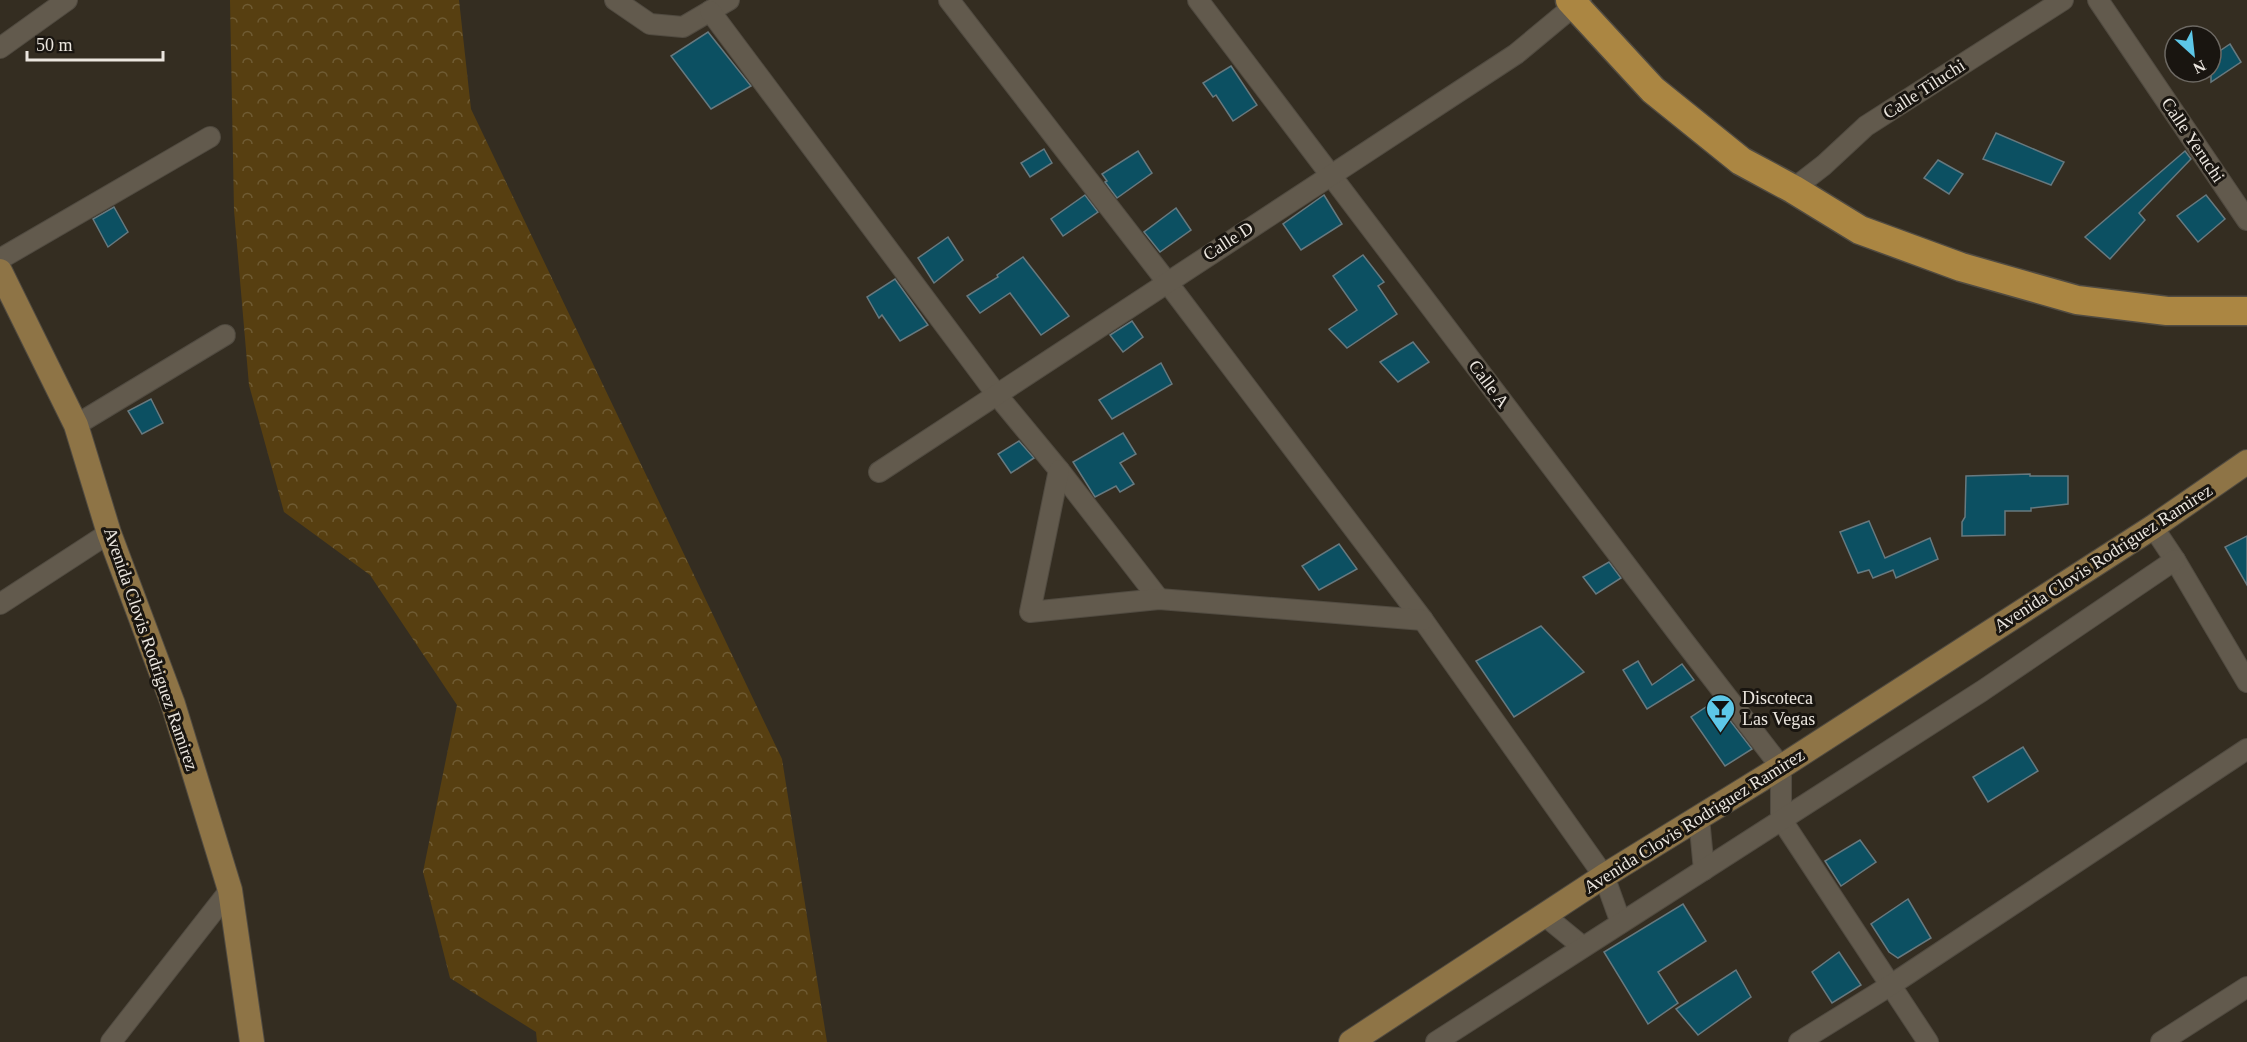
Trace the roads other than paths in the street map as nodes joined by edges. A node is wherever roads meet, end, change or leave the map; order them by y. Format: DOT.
graph roads {
  1 [pos="68,0"];
  2 [pos="615,0"];
  3 [pos="729,0"];
  4 [pos="949,0"];
  5 [pos="1198,0"];
  6 [pos="2063,0"];
  7 [pos="2098,0"];
  8 [pos="1575,2"];
  9 [pos="710,11"];
  10 [pos="0,48"];
  11 [pos="210,137"];
  12 [pos="1331,174"];
  13 [pos="1793,189"];
  14 [pos="2247,220"];
  15 [pos="0,259"];
  16 [pos="0,271"];
  17 [pos="1167,282"];
  18 [pos="2247,311"];
  19 [pos="225,335"];
  20 [pos="998,395"];
  21 [pos="76,425"];
  22 [pos="2247,462"];
  23 [pos="1059,470"];
  24 [pos="879,472"];
  25 [pos="2153,527"];
  26 [pos="109,533"];
  27 [pos="2175,560"];
  28 [pos="1159,599"];
  29 [pos="0,604"];
  30 [pos="1424,620"];
  31 [pos="2247,682"];
  32 [pos="2247,750"];
  33 [pos="1781,766"];
  34 [pos="1699,818"];
  35 [pos="1781,819"];
  36 [pos="1704,870"];
  37 [pos="1604,876"];
  38 [pos="230,890"];
  39 [pos="1544,915"];
  40 [pos="1621,923"];
  41 [pos="1583,947"];
  42 [pos="1891,985"];
  43 [pos="2247,987"];
  44 [pos="1365,1039"];
  45 [pos="111,1042"];
  46 [pos="252,1042"];
  47 [pos="1436,1042"];
  48 [pos="1799,1042"];
  49 [pos="1928,1042"];
  50 [pos="2161,1042"];
  1 -- 10 [label="street"];
  2 -- 9 [label="street"];
  3 -- 9 [label="street"];
  4 -- 17 [label="street"];
  5 -- 12 [label="street, Calle A"];
  6 -- 13 [label="street, Calle Tiluchi"];
  7 -- 14 [label="street, Calle Yeruchi"];
  8 -- 12 [label="street, Calle D"];
  8 -- 13 [label="highway"];
  9 -- 20 [label="street"];
  11 -- 15 [label="street"];
  12 -- 17 [label="street, Calle D"];
  12 -- 33 [label="street, Calle A"];
  13 -- 18 [label="highway"];
  16 -- 21 [label="main road, Avenida Clovis Rodriguez Ramirez"];
  17 -- 20 [label="street, Calle D"];
  17 -- 30 [label="street"];
  19 -- 21 [label="street"];
  20 -- 23 [label="street"];
  20 -- 24 [label="street, Calle D"];
  21 -- 26 [label="main road, Avenida Clovis Rodriguez Ramirez"];
  22 -- 25 [label="main road, Avenida Clovis Rodriguez Ramirez"];
  23 -- 28 [label="street"];
  23 -- 28 [label="street"];
  25 -- 27 [label="street"];
  25 -- 33 [label="main road, Avenida Clovis Rodriguez Ramirez"];
  26 -- 29 [label="street"];
  26 -- 38 [label="main road, Avenida Clovis Rodriguez Ramirez"];
  27 -- 31 [label="street"];
  27 -- 35 [label="street"];
  28 -- 30 [label="street"];
  30 -- 37 [label="street"];
  32 -- 42 [label="street"];
  33 -- 34 [label="main road, Avenida Clovis Rodriguez Ramirez"];
  33 -- 35 [label="street"];
  34 -- 36 [label="street"];
  34 -- 37 [label="main road, Avenida Clovis Rodriguez Ramirez"];
  35 -- 36 [label="street"];
  35 -- 42 [label="street"];
  36 -- 40 [label="street"];
  37 -- 39 [label="main road, Avenida Clovis Rodriguez Ramirez"];
  37 -- 40 [label="street"];
  38 -- 45 [label="street"];
  38 -- 46 [label="main road, Avenida Clovis Rodriguez Ramirez"];
  39 -- 41 [label="street"];
  39 -- 44 [label="main road, Avenida Clovis Rodriguez Ramirez"];
  40 -- 41 [label="street"];
  41 -- 47 [label="street"];
  42 -- 48 [label="street"];
  42 -- 49 [label="street"];
  43 -- 50 [label="street"];
}
